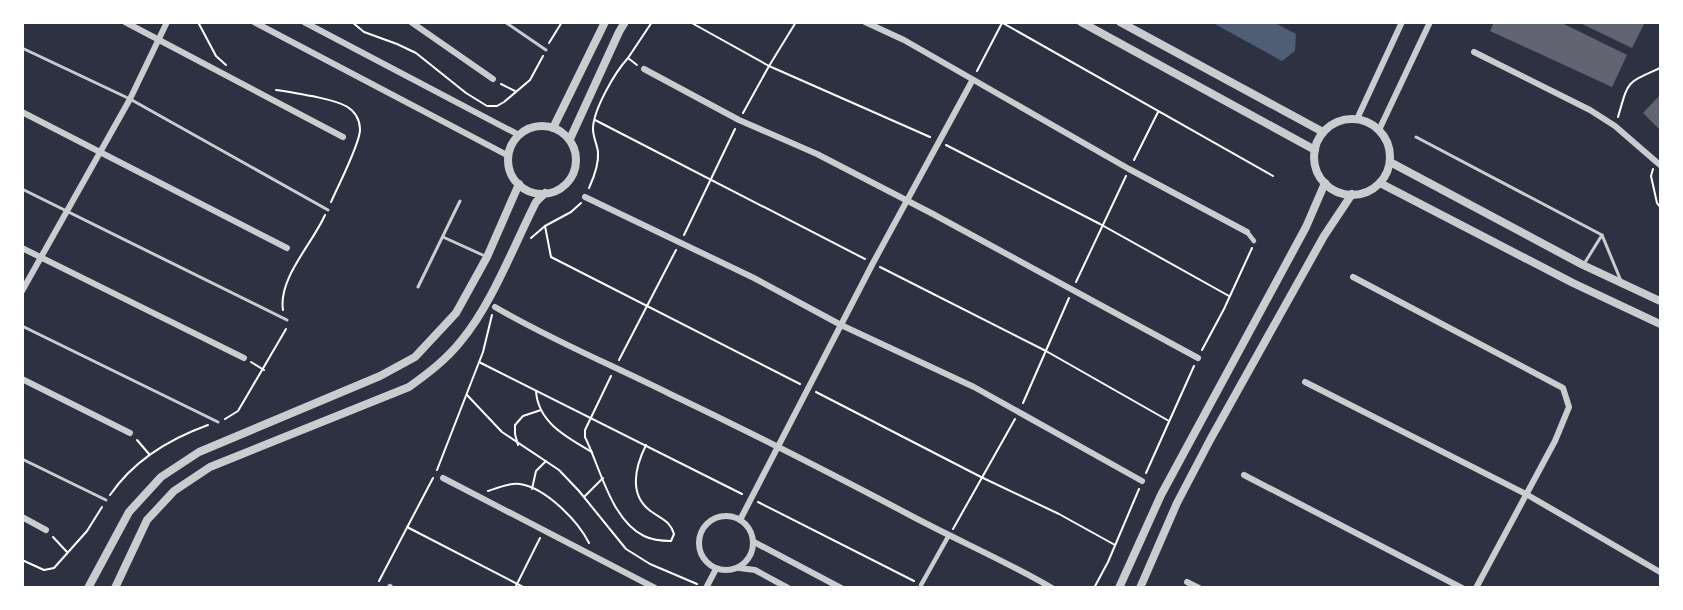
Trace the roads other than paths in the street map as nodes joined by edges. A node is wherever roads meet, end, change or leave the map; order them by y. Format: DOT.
graph roads {
  1 [pos="125,22"];
  2 [pos="168,22"];
  3 [pos="254,22"];
  4 [pos="304,22"];
  5 [pos="411,22"];
  6 [pos="505,22"];
  7 [pos="605,22"];
  8 [pos="625,22"];
  9 [pos="865,22"];
  10 [pos="1081,22"];
  11 [pos="1120,22"];
  12 [pos="1402,22"];
  13 [pos="1430,22"];
  14 [pos="159,40"];
  15 [pos="22,48"];
  16 [pos="546,50"];
  17 [pos="1474,52"];
  18 [pos="644,69"];
  19 [pos="493,79"];
  20 [pos="972,81"];
  21 [pos="129,99"];
  22 [pos="22,112"];
  23 [pos="1357,119"];
  24 [pos="554,128"];
  25 [pos="1379,130"];
  26 [pos="1323,132"];
  27 [pos="519,135"];
  28 [pos="343,137"];
  29 [pos="1416,137"];
  30 [pos="570,139"];
  31 [pos="1315,150"];
  32 [pos="100,152"];
  33 [pos="509,156"];
  34 [pos="1390,162"];
  35 [pos="1658,163"];
  36 [pos="1325,183"];
  37 [pos="1380,183"];
  38 [pos="519,184"];
  39 [pos="22,189"];
  40 [pos="545,193"];
  41 [pos="1352,194"];
  42 [pos="585,196"];
  43 [pos="460,201"];
  44 [pos="908,201"];
  45 [pos="68,210"];
  46 [pos="328,210"];
  47 [pos="1247,232"];
  48 [pos="1602,235"];
  49 [pos="443,237"];
  50 [pos="1254,241"];
  51 [pos="22,248"];
  52 [pos="287,248"];
  53 [pos="42,257"];
  54 [pos="487,257"];
  55 [pos="1583,265"];
  56 [pos="1353,277"];
  57 [pos="1622,284"];
  58 [pos="418,287"];
  59 [pos="22,291"];
  60 [pos="1660,301"];
  61 [pos="495,307"];
  62 [pos="288,320"];
  63 [pos="1660,324"];
  64 [pos="841,325"];
  65 [pos="22,326"];
  66 [pos="244,358"];
  67 [pos="1198,358"];
  68 [pos="22,379"];
  69 [pos="1305,382"];
  70 [pos="218,422"];
  71 [pos="130,433"];
  72 [pos="779,447"];
  73 [pos="22,459"];
  74 [pos="1244,475"];
  75 [pos="443,478"];
  76 [pos="1142,481"];
  77 [pos="1526,494"];
  78 [pos="106,500"];
  79 [pos="22,517"];
  80 [pos="740,520"];
  81 [pos="46,530"];
  82 [pos="950,534"];
  83 [pos="754,542"];
  84 [pos="739,568"];
  85 [pos="716,569"];
  86 [pos="1660,572"];
  87 [pos="1187,582"];
  88 [pos="921,585"];
  89 [pos="88,588"];
  90 [pos="115,588"];
  91 [pos="655,588"];
  92 [pos="705,588"];
  93 [pos="788,588"];
  94 [pos="841,588"];
  95 [pos="1052,588"];
  96 [pos="1119,588"];
  97 [pos="1140,588"];
  98 [pos="1199,588"];
  99 [pos="1462,588"];
  100 [pos="1476,588"];
  1 -- 14 [label="street"];
  2 -- 14 [label="street"];
  3 -- 33 [label="street"];
  4 -- 27 [label="street"];
  5 -- 19 [label="street"];
  6 -- 16 [label="lane"];
  7 -- 24 [label="street"];
  8 -- 30 [label="street"];
  9 -- 20 [label="street"];
  10 -- 31 [label="street"];
  11 -- 26 [label="street"];
  12 -- 23 [label="street"];
  13 -- 25 [label="street"];
  14 -- 21 [label="street"];
  14 -- 28 [label="street"];
  15 -- 21 [label="lane"];
  17 -- 35 [label="street"];
  18 -- 44 [label="street"];
  20 -- 44 [label="street"];
  20 -- 47 [label="street"];
  21 -- 32 [label="street"];
  21 -- 46 [label="lane"];
  22 -- 32 [label="street"];
  23 -- 25 [label="street"];
  23 -- 26 [label="street"];
  24 -- 27 [label="street"];
  24 -- 30 [label="street"];
  25 -- 34 [label="street"];
  26 -- 31 [label="street"];
  27 -- 33 [label="street"];
  29 -- 48 [label="lane"];
  30 -- 40 [label="street"];
  31 -- 36 [label="street"];
  32 -- 45 [label="street"];
  32 -- 52 [label="street"];
  33 -- 38 [label="street"];
  34 -- 37 [label="street"];
  34 -- 55 [label="street"];
  36 -- 41 [label="street"];
  36 -- 96 [label="street"];
  37 -- 41 [label="street"];
  37 -- 63 [label="street"];
  38 -- 40 [label="street"];
  38 -- 54 [label="street"];
  39 -- 45 [label="lane"];
  40 -- 90 [label="street"];
  41 -- 97 [label="street"];
  42 -- 64 [label="street"];
  43 -- 49 [label="lane"];
  44 -- 64 [label="street"];
  44 -- 67 [label="street"];
  45 -- 53 [label="street"];
  45 -- 62 [label="lane"];
  47 -- 50 [label="street"];
  48 -- 55 [label="lane"];
  48 -- 57 [label="lane"];
  49 -- 54 [label="lane"];
  49 -- 58 [label="lane"];
  51 -- 53 [label="street"];
  53 -- 59 [label="street"];
  53 -- 66 [label="street"];
  54 -- 89 [label="street"];
  55 -- 57 [label="street"];
  56 -- 77 [label="street"];
  57 -- 60 [label="street"];
  61 -- 72 [label="street"];
  64 -- 72 [label="street"];
  64 -- 76 [label="street"];
  65 -- 70 [label="lane"];
  68 -- 71 [label="street"];
  69 -- 77 [label="street"];
  72 -- 80 [label="street"];
  72 -- 82 [label="street"];
  73 -- 78 [label="lane"];
  74 -- 99 [label="street"];
  75 -- 91 [label="street"];
  77 -- 86 [label="street"];
  77 -- 100 [label="street"];
  79 -- 81 [label="street"];
  80 -- 83 [label="street"];
  80 -- 85 [label="street"];
  82 -- 88 [label="street"];
  82 -- 95 [label="street"];
  83 -- 84 [label="street"];
  83 -- 94 [label="street"];
  84 -- 85 [label="street"];
  84 -- 93 [label="street"];
  85 -- 92 [label="street"];
  87 -- 98 [label="street"];
}
